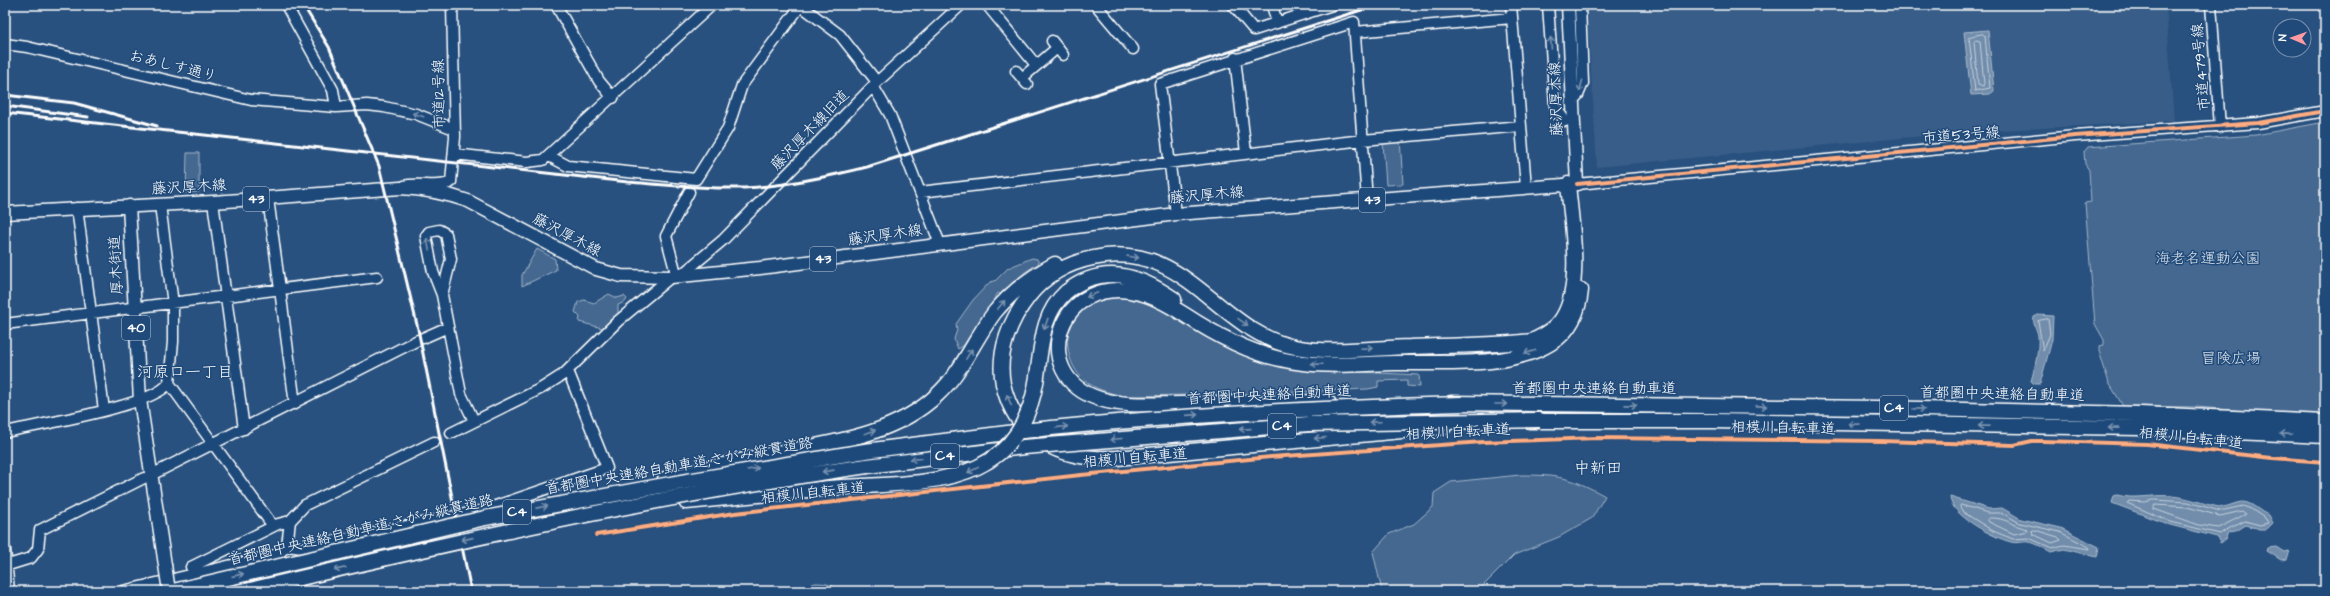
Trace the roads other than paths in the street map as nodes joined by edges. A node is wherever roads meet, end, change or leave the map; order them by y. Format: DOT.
graph roads {
  1 [pos="286,5"];
  2 [pos="452,5"];
  3 [pos="556,5"];
  4 [pos="712,5"];
  5 [pos="800,5"];
  6 [pos="961,5"];
  7 [pos="987,5"];
  8 [pos="1096,5"];
  9 [pos="1233,5"];
  10 [pos="1272,5"];
  11 [pos="1511,5"];
  12 [pos="1548,5"];
  13 [pos="1560,5"];
  14 [pos="1568,5"];
  15 [pos="1580,5"];
  16 [pos="2211,5"];
  17 [pos="1327,6"];
  18 [pos="1512,18"];
  19 [pos="1277,23"];
  20 [pos="1355,32"];
  21 [pos="1566,43"];
  22 [pos="5,44"];
  23 [pos="1058,48"];
  24 [pos="1132,49"];
  25 [pos="1236,58"];
  26 [pos="1036,65"];
  27 [pos="1022,78"];
  28 [pos="875,84"];
  29 [pos="613,98"];
  30 [pos="1572,101"];
  31 [pos="336,108"];
  32 [pos="2325,111"];
  33 [pos="1565,121"];
  34 [pos="1521,126"];
  35 [pos="2220,127"];
  36 [pos="454,129"];
  37 [pos="1363,140"];
  38 [pos="454,154"];
  39 [pos="1246,154"];
  40 [pos="549,156"];
  41 [pos="1169,163"];
  42 [pos="451,182"];
  43 [pos="1573,184"];
  44 [pos="1526,187"];
  45 [pos="400,188"];
  46 [pos="689,192"];
  47 [pos="920,192"];
  48 [pos="268,198"];
  49 [pos="463,199"];
  50 [pos="1367,200"];
  51 [pos="212,202"];
  52 [pos="160,205"];
  53 [pos="129,206"];
  54 [pos="77,208"];
  55 [pos="5,213"];
  56 [pos="1176,214"];
  57 [pos="940,244"];
  58 [pos="1114,255"];
  59 [pos="433,272"];
  60 [pos="447,272"];
  61 [pos="377,277"];
  62 [pos="676,277"];
  63 [pos="281,290"];
  64 [pos="442,295"];
  65 [pos="226,297"];
  66 [pos="173,304"];
  67 [pos="135,308"];
  68 [pos="91,313"];
  69 [pos="5,324"];
  70 [pos="448,327"];
  71 [pos="1234,343"];
  72 [pos="568,370"];
  73 [pos="169,383"];
  74 [pos="140,400"];
  75 [pos="295,404"];
  76 [pos="1462,404"];
  77 [pos="104,410"];
  78 [pos="1540,420"];
  79 [pos="474,421"];
  80 [pos="2325,422"];
  81 [pos="244,429"];
  82 [pos="5,432"];
  83 [pos="451,433"];
  84 [pos="2325,436"];
  85 [pos="434,442"];
  86 [pos="214,444"];
  87 [pos="865,451"];
  88 [pos="867,466"];
  89 [pos="157,472"];
  90 [pos="144,478"];
  91 [pos="573,501"];
  92 [pos="290,521"];
  93 [pos="273,526"];
  94 [pos="489,534"];
  95 [pos="287,546"];
  96 [pos="5,549"];
  97 [pos="6,566"];
  98 [pos="190,567"];
  99 [pos="8,591"];
  100 [pos="123,591"];
  101 [pos="169,591"];
  102 [pos="173,591"];
  103 [pos="246,591"];
  1 -- 31 [label="street"];
  2 -- 36 [label="street, 市道12号線"];
  3 -- 29 [label="street"];
  4 -- 29 [label="street"];
  5 -- 28 [label="street"];
  5 -- 40 [label="street"];
  6 -- 28 [label="street, 藤沢厚木線旧道"];
  7 -- 26 [label="street"];
  8 -- 24 [label="street"];
  9 -- 19 [label="street"];
  10 -- 19 [label="street"];
  11 -- 18 [label="street"];
  33 -- 12 [label="street, one-way"];
  13 -- 21 [label="main road, 藤沢厚木線"];
  14 -- 21 [label="main road, 藤沢厚木線"];
  15 -- 30 [label="street, one-way"];
  16 -- 35 [label="street, 市道479号線"];
  17 -- 19 [label="street"];
  18 -- 20 [label="street"];
  18 -- 34 [label="street"];
  20 -- 25 [label="street"];
  20 -- 37 [label="street"];
  21 -- 30 [label="main road, 藤沢厚木線"];
  21 -- 33 [label="main road, 藤沢厚木線"];
  22 -- 31 [label="street, おあしす通り"];
  23 -- 26 [label="street"];
  25 -- 39 [label="street"];
  25 -- 41 [label="street"];
  26 -- 27 [label="street"];
  28 -- 47 [label="street"];
  28 -- 62 [label="street, 藤沢厚木線旧道"];
  29 -- 40 [label="street"];
  30 -- 43 [label="main road, 藤沢厚木線"];
  36 -- 31 [label="street, おあしす通り, one-way"];
  32 -- 35 [label="street, 市道53号線"];
  33 -- 43 [label="main road, 藤沢厚木線"];
  34 -- 37 [label="street"];
  34 -- 44 [label="street"];
  35 -- 43 [label="street, 市道53号線"];
  36 -- 38 [label="street, 市道12号線"];
  37 -- 39 [label="street"];
  37 -- 50 [label="street"];
  38 -- 40 [label="street"];
  38 -- 42 [label="street, 市道12号線"];
  39 -- 41 [label="street"];
  41 -- 47 [label="street"];
  41 -- 56 [label="street"];
  42 -- 45 [label="street"];
  42 -- 49 [label="street"];
  43 -- 44 [label="main road, 藤沢厚木線 / 43"];
  58 -- 43 [label="highway, one-way"];
  43 -- 71 [label="highway, one-way"];
  44 -- 50 [label="main road, 藤沢厚木線 / 43"];
  45 -- 48 [label="main road, 藤沢厚木線 / 43"];
  45 -- 49 [label="main road, 藤沢厚木線 / 43"];
  46 -- 62 [label="street"];
  47 -- 57 [label="street"];
  48 -- 51 [label="main road, 藤沢厚木線 / 43"];
  48 -- 63 [label="street"];
  49 -- 62 [label="main road, 藤沢厚木線 / 43"];
  50 -- 56 [label="main road, 藤沢厚木線 / 43"];
  51 -- 52 [label="main road, 藤沢厚木線 / 43"];
  51 -- 65 [label="street"];
  52 -- 53 [label="main road, 藤沢厚木線 / 43"];
  52 -- 66 [label="street"];
  53 -- 54 [label="main road"];
  53 -- 67 [label="main road, 厚木街道 / 40"];
  54 -- 55 [label="main road"];
  54 -- 68 [label="street"];
  56 -- 57 [label="main road, 藤沢厚木線 / 43"];
  57 -- 62 [label="main road, 藤沢厚木線 / 43"];
  78 -- 58 [label="highway, one-way, bridge"];
  91 -- 58 [label="highway, one-way, bridge"];
  59 -- 60 [label="street"];
  59 -- 60 [label="street, one-way"];
  59 -- 64 [label="street"];
  60 -- 64 [label="street"];
  61 -- 63 [label="street"];
  62 -- 72 [label="street, 藤沢厚木線旧道"];
  63 -- 65 [label="street"];
  63 -- 75 [label="street"];
  64 -- 70 [label="street"];
  65 -- 66 [label="street"];
  65 -- 81 [label="street"];
  66 -- 67 [label="street"];
  66 -- 73 [label="street"];
  67 -- 68 [label="street"];
  67 -- 74 [label="main road, 厚木街道 / 40"];
  68 -- 69 [label="street"];
  68 -- 77 [label="street"];
  70 -- 75 [label="street"];
  70 -- 79 [label="street"];
  71 -- 76 [label="highway, one-way, bridge"];
  71 -- 94 [label="highway, one-way, bridge"];
  72 -- 79 [label="street, 藤沢厚木線旧道"];
  72 -- 95 [label="street"];
  73 -- 74 [label="street"];
  73 -- 86 [label="street"];
  74 -- 77 [label="street"];
  74 -- 101 [label="main road, 厚木街道 / 40, bridge"];
  75 -- 81 [label="street"];
  76 -- 80 [label="highway, 首都圏中央連絡自動車道 / C4, one-way"];
  87 -- 76 [label="highway, 首都圏中央連絡自動車道 / C4, one-way, bridge"];
  77 -- 82 [label="street"];
  84 -- 78 [label="highway, 首都圏中央連絡自動車道 / C4, one-way"];
  78 -- 88 [label="highway, 首都圏中央連絡自動車道 / C4, one-way, bridge"];
  79 -- 83 [label="street, 藤沢厚木線旧道"];
  81 -- 86 [label="street"];
  85 -- 92 [label="street"];
  86 -- 89 [label="street"];
  86 -- 93 [label="street"];
  91 -- 87 [label="highway, 首都圏中央連絡自動車道;さがみ縦貫道路 / C4, one-way, bridge"];
  88 -- 94 [label="highway, 首都圏中央連絡自動車道;さがみ縦貫道路 / C4, one-way, bridge"];
  90 -- 97 [label="street"];
  102 -- 91 [label="highway, 首都圏中央連絡自動車道;さがみ縦貫道路 / C4, one-way, bridge"];
  92 -- 93 [label="street"];
  92 -- 95 [label="street"];
  93 -- 98 [label="street"];
  94 -- 103 [label="highway, 首都圏中央連絡自動車道;さがみ縦貫道路 / C4, one-way, bridge"];
  95 -- 100 [label="street"];
  96 -- 97 [label="street"];
  97 -- 99 [label="street"];
}
